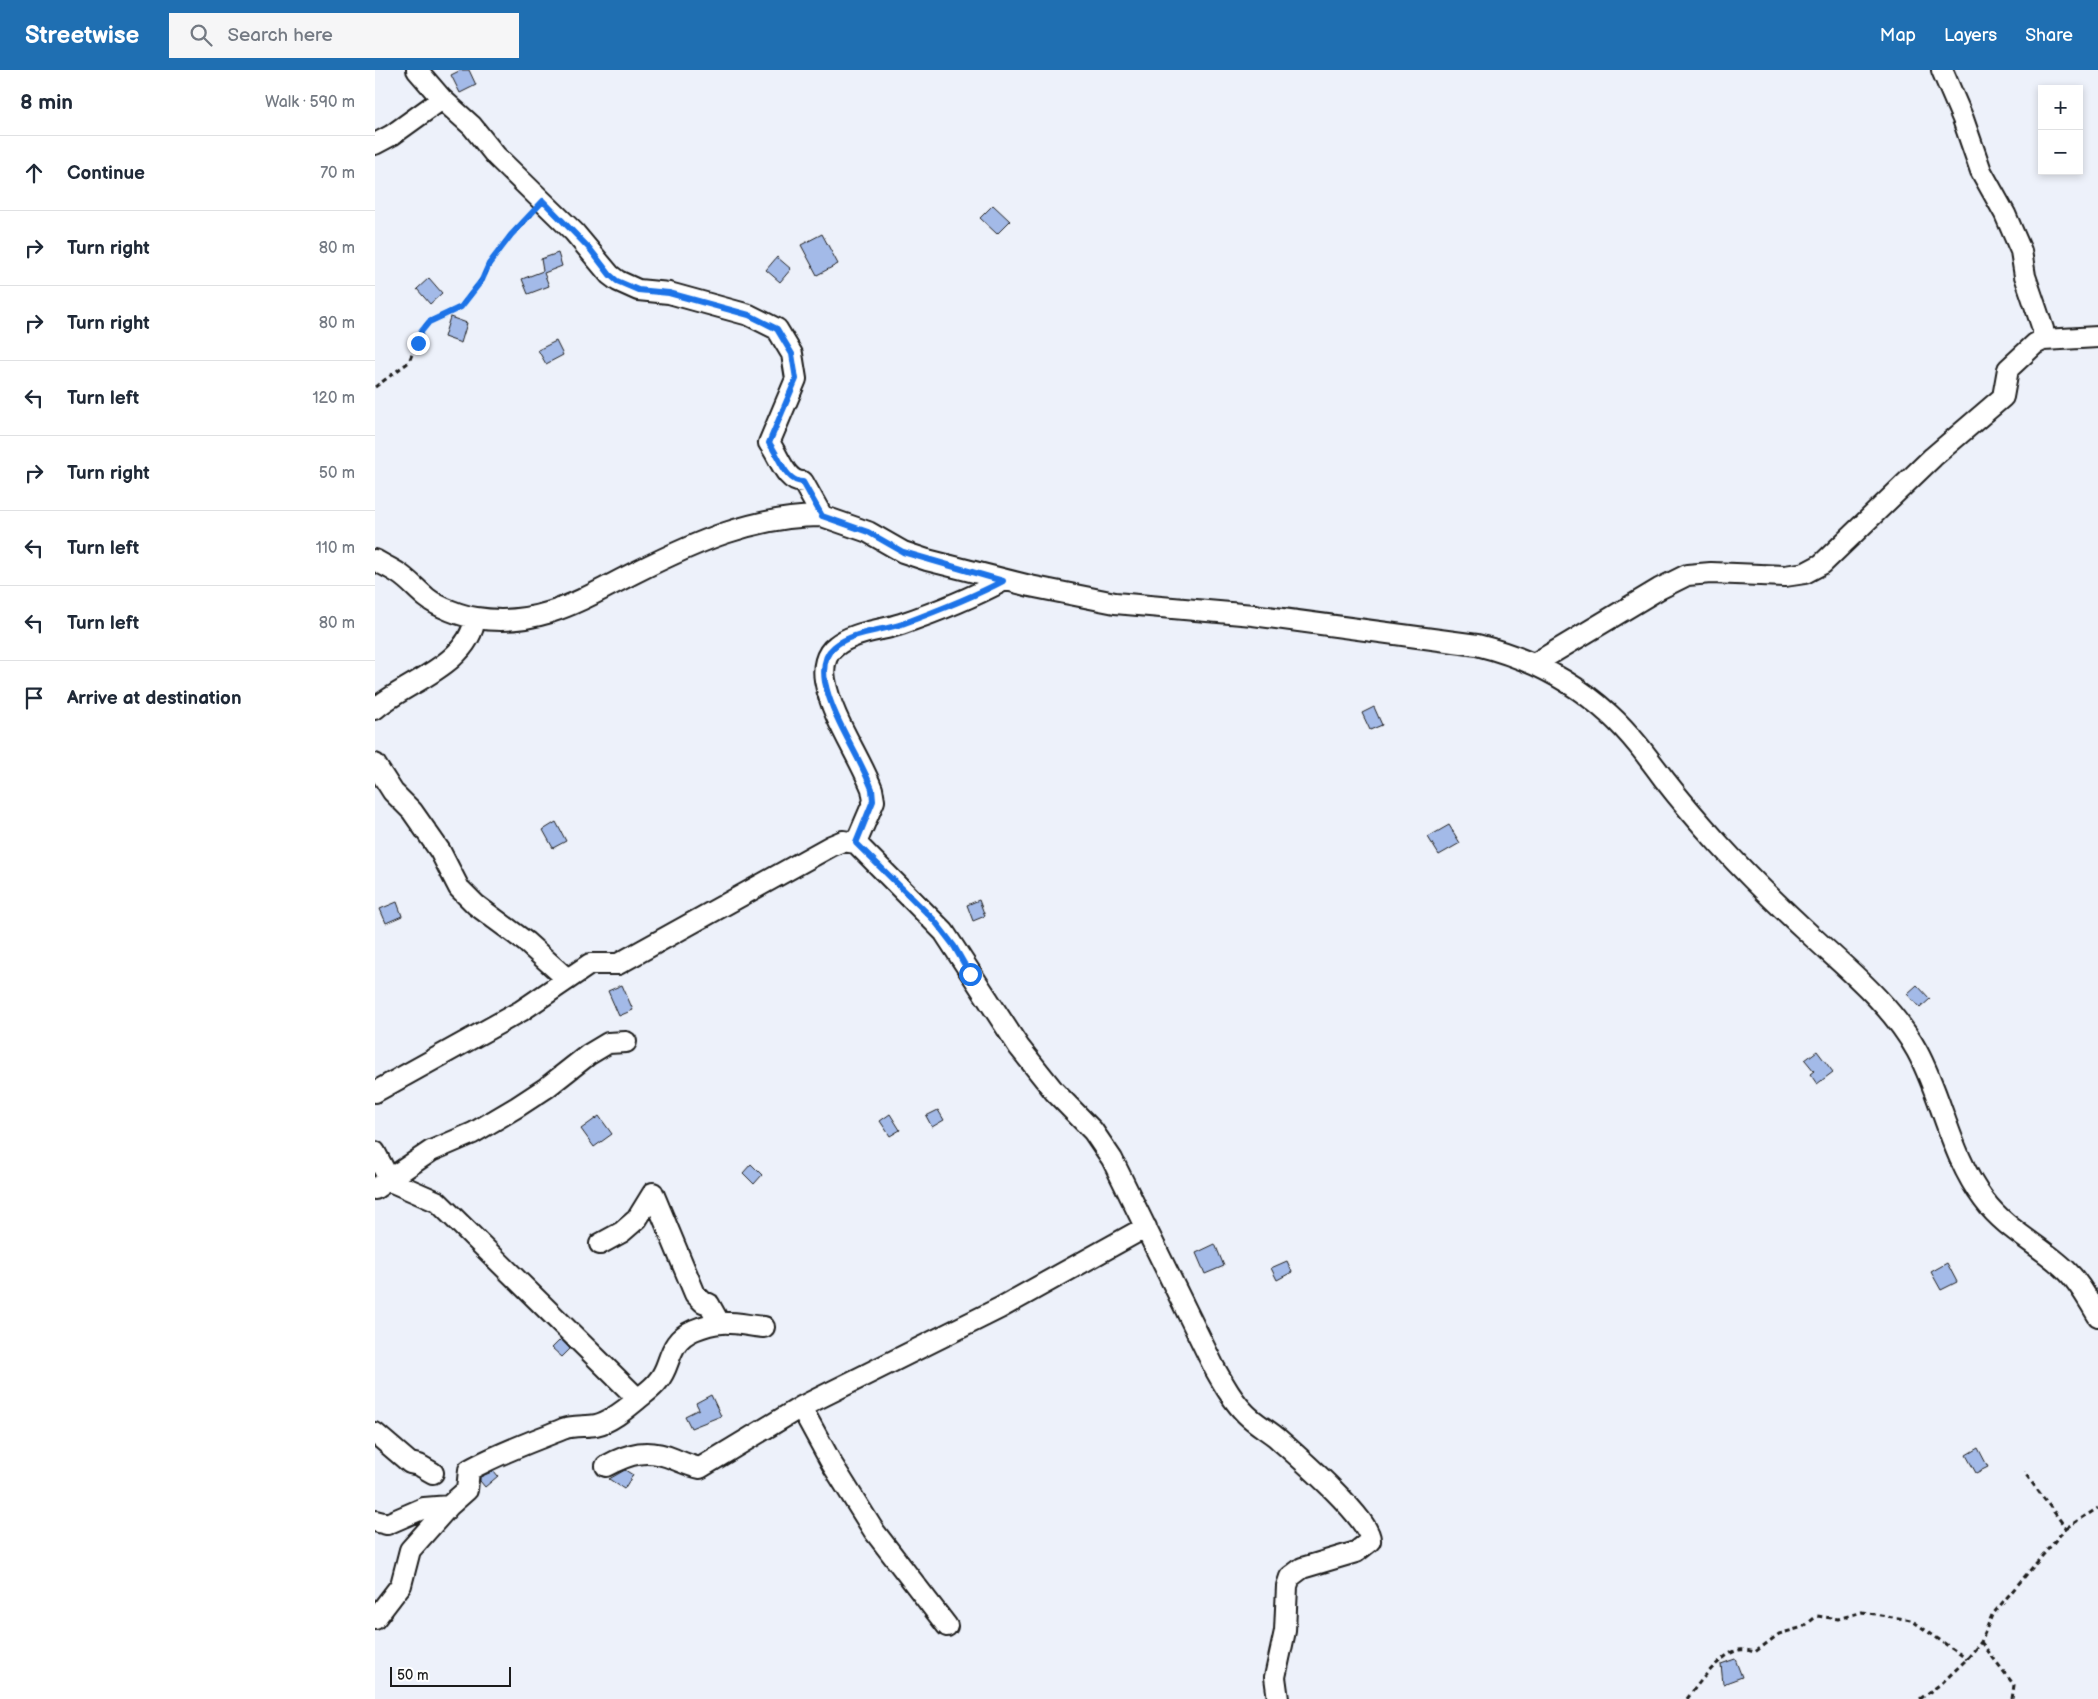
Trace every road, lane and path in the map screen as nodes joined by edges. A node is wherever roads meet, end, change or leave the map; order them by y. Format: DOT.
graph roads {
  1 [pos="1942,70"];
  2 [pos="423,72"];
  3 [pos="442,99"];
  4 [pos="375,144"];
  5 [pos="543,201"];
  6 [pos="2098,337"];
  7 [pos="2043,340"];
  8 [pos="375,387"];
  9 [pos="803,482"];
  10 [pos="822,516"];
  11 [pos="775,518"];
  12 [pos="375,560"];
  13 [pos="1003,581"];
  14 [pos="475,618"];
  15 [pos="1534,664"];
  16 [pos="375,709"];
  17 [pos="375,764"];
  18 [pos="384,795"];
  19 [pos="856,843"];
  20 [pos="565,978"];
  21 [pos="626,1042"];
  22 [pos="375,1092"];
  23 [pos="375,1152"];
  24 [pos="382,1185"];
  25 [pos="1146,1227"];
  26 [pos="600,1244"];
  27 [pos="2098,1316"];
  28 [pos="719,1322"];
  29 [pos="764,1327"];
  30 [pos="638,1399"];
  31 [pos="801,1407"];
  32 [pos="375,1433"];
  33 [pos="606,1466"];
  34 [pos="2024,1472"];
  35 [pos="433,1473"];
  36 [pos="449,1506"];
  37 [pos="2098,1508"];
  38 [pos="375,1521"];
  39 [pos="2066,1528"];
  40 [pos="375,1619"];
  41 [pos="947,1626"];
  42 [pos="1981,1642"];
  43 [pos="1967,1659"];
  44 [pos="1279,1699"];
  45 [pos="1687,1699"];
  46 [pos="1920,1699"];
  47 [pos="2012,1699"];
  1 -- 7 [label="street"];
  2 -- 3 [label="street"];
  3 -- 4 [label="street"];
  3 -- 5 [label="street"];
  5 -- 8 [label="path"];
  5 -- 9 [label="street"];
  6 -- 7 [label="street"];
  7 -- 15 [label="street"];
  9 -- 10 [label="street"];
  9 -- 11 [label="street"];
  10 -- 11 [label="street"];
  10 -- 13 [label="street"];
  11 -- 14 [label="street"];
  12 -- 14 [label="street"];
  13 -- 15 [label="street"];
  13 -- 19 [label="street"];
  14 -- 16 [label="street"];
  15 -- 27 [label="street"];
  17 -- 18 [label="street"];
  18 -- 20 [label="street"];
  19 -- 20 [label="street"];
  19 -- 25 [label="street"];
  20 -- 22 [label="street"];
  21 -- 24 [label="street"];
  23 -- 24 [label="street"];
  24 -- 30 [label="street"];
  25 -- 31 [label="street"];
  25 -- 44 [label="street"];
  26 -- 28 [label="street"];
  28 -- 29 [label="street"];
  28 -- 30 [label="street"];
  30 -- 36 [label="street"];
  31 -- 33 [label="street"];
  31 -- 41 [label="street"];
  32 -- 35 [label="street"];
  34 -- 39 [label="path"];
  36 -- 38 [label="street"];
  36 -- 40 [label="street"];
  37 -- 39 [label="path"];
  39 -- 42 [label="path"];
  42 -- 43 [label="path"];
  42 -- 47 [label="path"];
  43 -- 45 [label="path"];
  43 -- 46 [label="path"];
}
